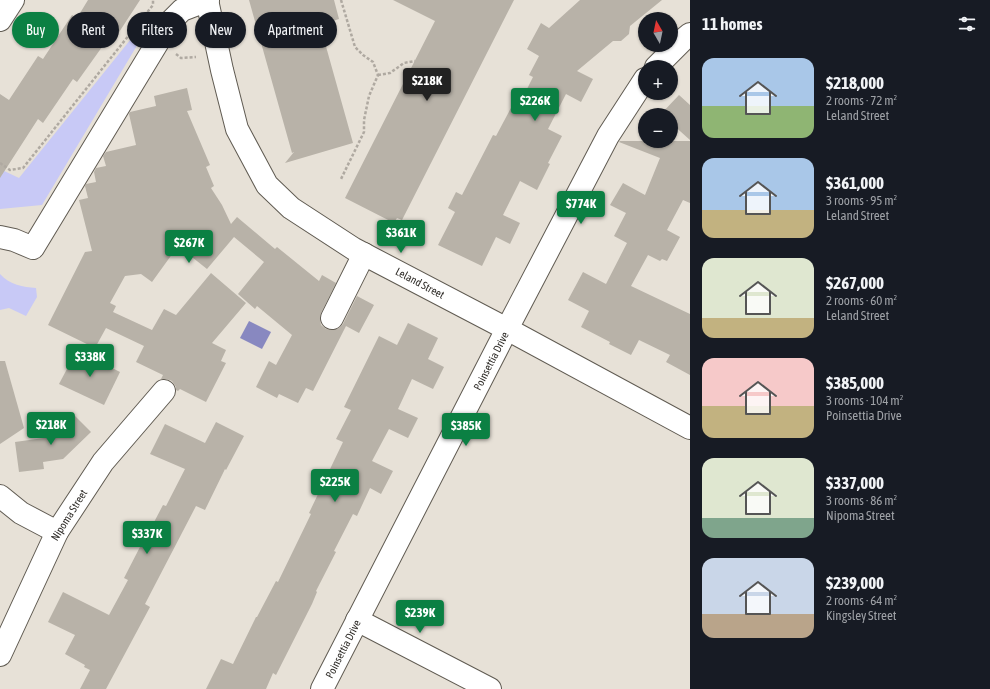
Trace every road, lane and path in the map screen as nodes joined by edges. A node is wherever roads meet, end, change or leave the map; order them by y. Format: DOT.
graph roads {
  1 [pos="13,0"];
  2 [pos="153,0"];
  3 [pos="208,0"];
  4 [pos="341,0"];
  5 [pos="0,20"];
  6 [pos="690,34"];
  7 [pos="663,60"];
  8 [pos="415,61"];
  9 [pos="378,75"];
  10 [pos="638,90"];
  11 [pos="0,163"];
  12 [pos="341,179"];
  13 [pos="0,237"];
  14 [pos="364,254"];
  15 [pos="332,318"];
  16 [pos="507,329"];
  17 [pos="164,391"];
  18 [pos="690,428"];
  19 [pos="0,496"];
  20 [pos="57,532"];
  21 [pos="357,620"];
  22 [pos="0,655"];
  23 [pos="322,689"];
  24 [pos="490,689"];
  1 -- 5 [label="street"];
  2 -- 11 [label="path"];
  3 -- 13 [label="street"];
  3 -- 14 [label="street, Leland Street"];
  4 -- 9 [label="path"];
  6 -- 7 [label="street"];
  8 -- 9 [label="path"];
  9 -- 12 [label="path"];
  10 -- 16 [label="street, Poinsettia Drive"];
  14 -- 15 [label="street"];
  14 -- 16 [label="street, Leland Street"];
  16 -- 18 [label="street, Leland Street"];
  16 -- 21 [label="street, Poinsettia Drive"];
  17 -- 20 [label="street, Nipoma Street"];
  19 -- 20 [label="street"];
  20 -- 22 [label="street, Nipoma Street"];
  21 -- 23 [label="street, Poinsettia Drive"];
  21 -- 24 [label="street"];
}
